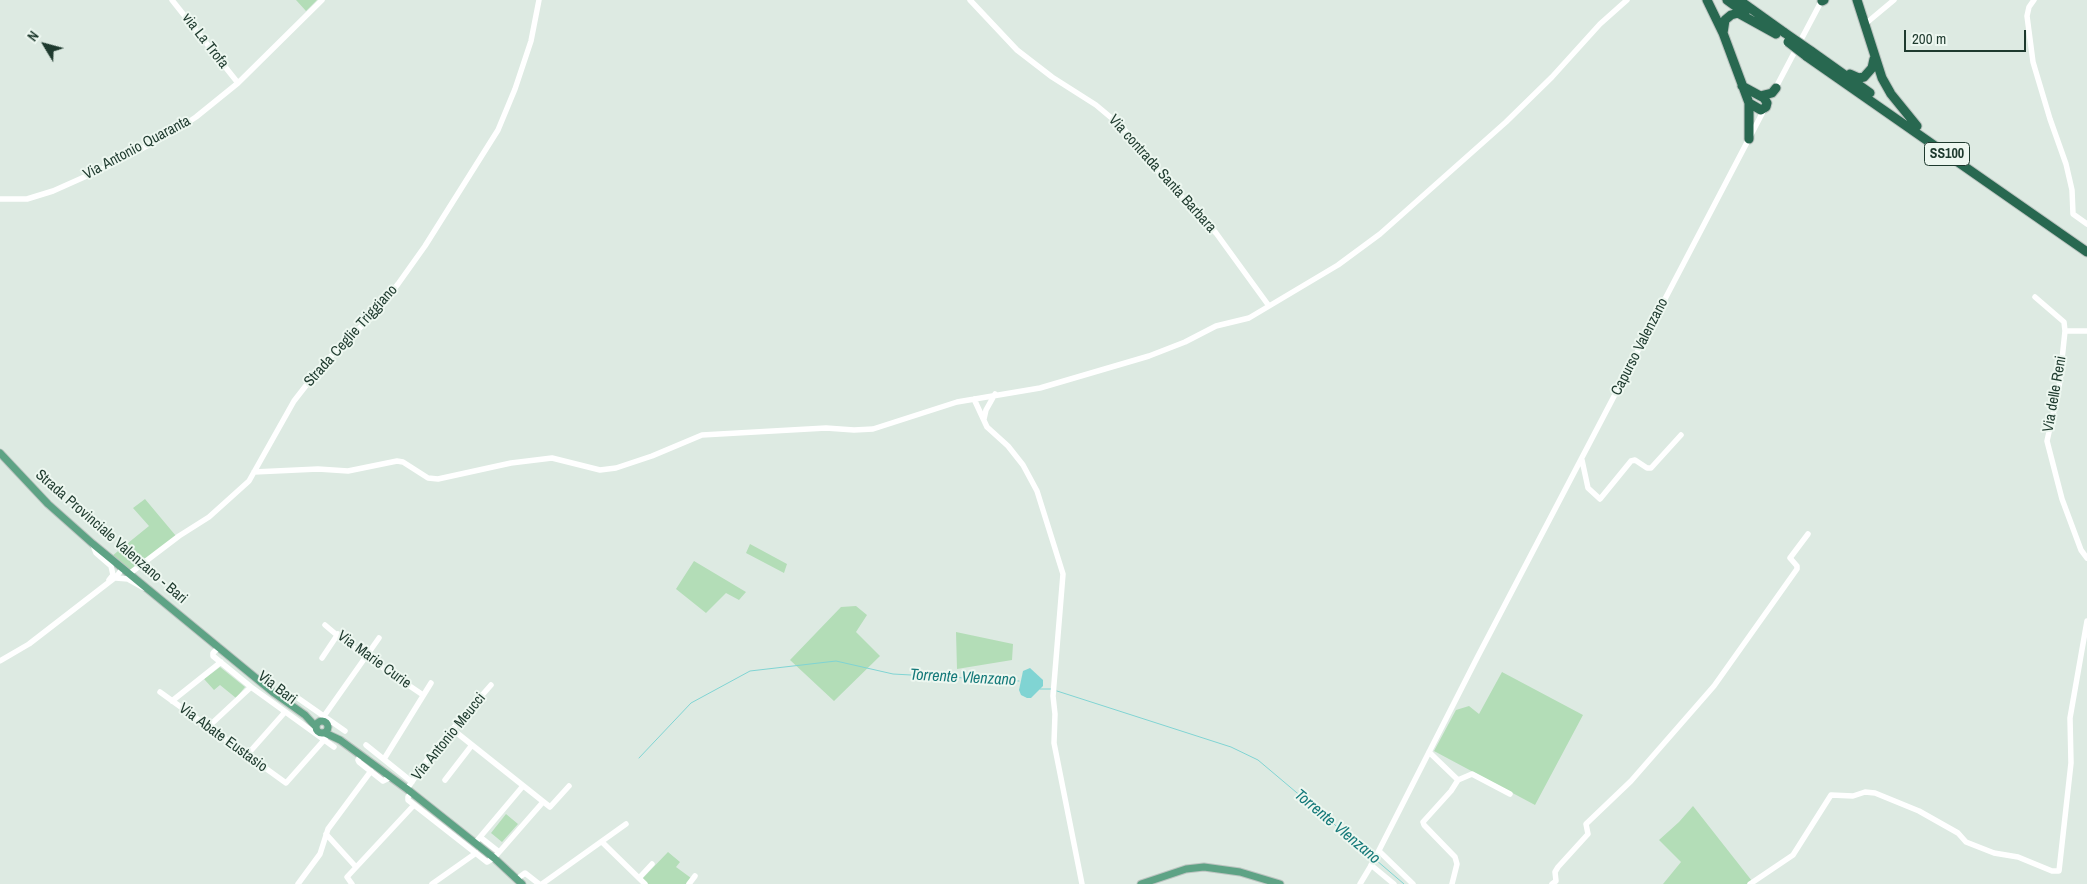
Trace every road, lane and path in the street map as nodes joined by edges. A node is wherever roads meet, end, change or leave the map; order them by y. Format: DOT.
graph roads {
  1 [pos="172,0"];
  2 [pos="322,0"];
  3 [pos="539,0"];
  4 [pos="970,0"];
  5 [pos="1627,0"];
  6 [pos="1707,0"];
  7 [pos="1727,0"];
  8 [pos="1739,0"];
  9 [pos="1822,0"];
  10 [pos="1852,0"];
  11 [pos="1894,0"];
  12 [pos="2034,0"];
  13 [pos="1858,4"];
  14 [pos="1864,25"];
  15 [pos="1722,33"];
  16 [pos="1781,35"];
  17 [pos="1808,53"];
  18 [pos="1822,59"];
  19 [pos="1874,59"];
  20 [pos="238,83"];
  21 [pos="1742,86"];
  22 [pos="1776,88"];
  23 [pos="1760,96"];
  24 [pos="1749,103"];
  25 [pos="1766,107"];
  26 [pos="1917,126"];
  27 [pos="1749,139"];
  28 [pos="0,199"];
  29 [pos="2087,224"];
  30 [pos="2087,245"];
  31 [pos="2087,252"];
  32 [pos="2035,297"];
  33 [pos="1269,306"];
  34 [pos="2065,330"];
  35 [pos="2087,331"];
  36 [pos="996,394"];
  37 [pos="974,399"];
  38 [pos="984,419"];
  39 [pos="1681,435"];
  40 [pos="0,454"];
  41 [pos="1582,460"];
  42 [pos="254,472"];
  43 [pos="1808,534"];
  44 [pos="92,544"];
  45 [pos="2087,558"];
  46 [pos="122,569"];
  47 [pos="129,574"];
  48 [pos="111,578"];
  49 [pos="149,589"];
  50 [pos="184,619"];
  51 [pos="2087,621"];
  52 [pos="325,625"];
  53 [pos="338,634"];
  54 [pos="379,638"];
  55 [pos="219,648"];
  56 [pos="366,656"];
  57 [pos="322,658"];
  58 [pos="0,661"];
  59 [pos="221,662"];
  60 [pos="238,663"];
  61 [pos="231,670"];
  62 [pos="431,683"];
  63 [pos="491,685"];
  64 [pos="251,687"];
  65 [pos="160,692"];
  66 [pos="423,695"];
  67 [pos="295,696"];
  68 [pos="172,701"];
  69 [pos="285,712"];
  70 [pos="208,727"];
  71 [pos="323,727"];
  72 [pos="452,729"];
  73 [pos="345,731"];
  74 [pos="366,745"];
  75 [pos="472,745"];
  76 [pos="334,747"];
  77 [pos="1429,752"];
  78 [pos="247,755"];
  79 [pos="382,758"];
  80 [pos="394,767"];
  81 [pos="372,768"];
  82 [pos="389,776"];
  83 [pos="445,780"];
  84 [pos="1458,780"];
  85 [pos="412,782"];
  86 [pos="523,786"];
  87 [pos="569,786"];
  88 [pos="409,791"];
  89 [pos="1510,794"];
  90 [pos="543,802"];
  91 [pos="414,805"];
  92 [pos="626,824"];
  93 [pos="326,834"];
  94 [pos="478,840"];
  95 [pos="602,842"];
  96 [pos="499,852"];
  97 [pos="1378,852"];
  98 [pos="476,853"];
  99 [pos="494,858"];
  100 [pos="652,864"];
  101 [pos="1372,865"];
  102 [pos="356,867"];
  103 [pos="695,876"];
  104 [pos="639,878"];
  105 [pos="519,882"];
  106 [pos="1361,883"];
  107 [pos="298,884"];
  108 [pos="352,884"];
  109 [pos="432,884"];
  110 [pos="540,884"];
  111 [pos="645,884"];
  112 [pos="688,884"];
  113 [pos="1082,884"];
  114 [pos="1141,884"];
  115 [pos="1280,884"];
  116 [pos="1394,884"];
  117 [pos="1414,884"];
  118 [pos="1452,884"];
  119 [pos="1552,884"];
  120 [pos="1750,884"];
  1 -- 20 [label="street, via La Trofa"];
  2 -- 20 [label="street, Via Antonio Quaranta"];
  3 -- 42 [label="street, Strada Ceglie Triggiano"];
  4 -- 33 [label="street, Via contrada Santa Barbara"];
  5 -- 33 [label="street"];
  6 -- 15 [label="highway"];
  7 -- 16 [label="highway, SS100"];
  8 -- 16 [label="highway, SS100"];
  9 -- 22 [label="street, Capurso Valenzano"];
  10 -- 13 [label="highway, SS100"];
  11 -- 14 [label="street"];
  12 -- 29 [label="street"];
  13 -- 14 [label="highway, SS100"];
  14 -- 19 [label="highway, SS100"];
  15 -- 16 [label="highway, SS100"];
  15 -- 21 [label="highway"];
  16 -- 17 [label="highway, SS100, bridge"];
  17 -- 18 [label="highway, SS100"];
  17 -- 31 [label="highway, SS100"];
  18 -- 19 [label="highway"];
  18 -- 26 [label="highway, SS100"];
  19 -- 26 [label="highway, SS100"];
  20 -- 28 [label="street, Via Antonio Quaranta"];
  21 -- 23 [label="highway"];
  21 -- 24 [label="highway"];
  22 -- 23 [label="highway"];
  22 -- 25 [label="street, Capurso Valenzano"];
  23 -- 25 [label="highway"];
  24 -- 25 [label="highway"];
  24 -- 27 [label="highway"];
  25 -- 27 [label="street, Capurso Valenzano"];
  26 -- 30 [label="highway, SS100"];
  27 -- 41 [label="street, Capurso Valenzano"];
  32 -- 34 [label="street"];
  33 -- 36 [label="street"];
  34 -- 35 [label="street"];
  34 -- 45 [label="street, Via delle Reni"];
  36 -- 37 [label="street"];
  36 -- 38 [label="street"];
  37 -- 38 [label="street"];
  37 -- 42 [label="street"];
  38 -- 113 [label="street"];
  39 -- 41 [label="street"];
  40 -- 44 [label="main road, Strada Provinciale Valenzano - Bari"];
  41 -- 77 [label="street, Capurso Valenzano"];
  42 -- 47 [label="street, Strada Ceglie Triggiano"];
  43 -- 119 [label="street"];
  44 -- 46 [label="main road, Strada Provinciale Valenzano - Bari"];
  44 -- 48 [label="street"];
  46 -- 47 [label="main road, Strada Provinciale Valenzano - Bari"];
  46 -- 48 [label="street"];
  47 -- 49 [label="main road, Strada Provinciale Valenzano - Bari"];
  48 -- 49 [label="street"];
  48 -- 58 [label="street"];
  49 -- 50 [label="main road, Strada Provinciale Valenzano - Bari"];
  50 -- 55 [label="main road, Via Bari"];
  51 -- 120 [label="street"];
  52 -- 53 [label="street, Via Marie Curie"];
  53 -- 56 [label="street, Via Marie Curie"];
  53 -- 57 [label="street"];
  54 -- 56 [label="street"];
  55 -- 59 [label="street"];
  55 -- 60 [label="main road, Via Bari"];
  56 -- 66 [label="street, Via Marie Curie"];
  56 -- 71 [label="street"];
  59 -- 61 [label="street, Via Bari"];
  59 -- 68 [label="street"];
  60 -- 61 [label="street"];
  60 -- 71 [label="main road, Via Bari"];
  61 -- 64 [label="street, Via Bari"];
  62 -- 66 [label="street"];
  63 -- 72 [label="street, Via Antonio Meucci"];
  64 -- 69 [label="street, Via Bari"];
  64 -- 70 [label="street"];
  65 -- 68 [label="street, Via Abate Eustasio"];
  66 -- 79 [label="street"];
  67 -- 71 [label="street, Via Bari"];
  68 -- 70 [label="street, Via Abate Eustasio"];
  69 -- 71 [label="street, Via Bari"];
  69 -- 78 [label="street"];
  70 -- 78 [label="street, Via Abate Eustasio"];
  71 -- 73 [label="street, Via Bari"];
  71 -- 76 [label="street, Via Bari"];
  71 -- 78 [label="street, Via Abate Eustasio"];
  71 -- 81 [label="main road, Via Bari"];
  72 -- 75 [label="street"];
  72 -- 85 [label="street, Via Antonio Meucci"];
  74 -- 79 [label="street"];
  75 -- 83 [label="street"];
  75 -- 86 [label="street"];
  77 -- 84 [label="street"];
  77 -- 97 [label="street, Capurso Valenzano"];
  79 -- 80 [label="street"];
  79 -- 81 [label="street"];
  80 -- 82 [label="street"];
  80 -- 85 [label="street"];
  81 -- 82 [label="main road, Via Bari"];
  81 -- 93 [label="street"];
  82 -- 88 [label="main road, Via Bari"];
  84 -- 89 [label="street"];
  84 -- 118 [label="street"];
  85 -- 88 [label="street, Via Antonio Meucci"];
  86 -- 90 [label="street"];
  86 -- 94 [label="street"];
  87 -- 90 [label="street"];
  88 -- 91 [label="street"];
  88 -- 94 [label="main road, Via Bari"];
  90 -- 96 [label="street"];
  91 -- 98 [label="street, Via Bari"];
  91 -- 102 [label="street"];
  92 -- 95 [label="street"];
  93 -- 102 [label="street"];
  93 -- 107 [label="street"];
  94 -- 96 [label="street, Via Bari"];
  94 -- 99 [label="main road, Via Bari"];
  95 -- 104 [label="street"];
  95 -- 110 [label="street"];
  96 -- 99 [label="street"];
  97 -- 101 [label="street, Capurso Valenzano"];
  97 -- 117 [label="street"];
  98 -- 99 [label="street, Via Bari"];
  98 -- 109 [label="street"];
  99 -- 105 [label="main road, Via Bari"];
  100 -- 104 [label="street"];
  101 -- 106 [label="street, Capurso Valenzano"];
  101 -- 116 [label="street"];
  102 -- 108 [label="street"];
  103 -- 112 [label="street"];
  104 -- 111 [label="street"];
  105 -- 110 [label="street, Via Bari"];
  114 -- 115 [label="main road"];
}
